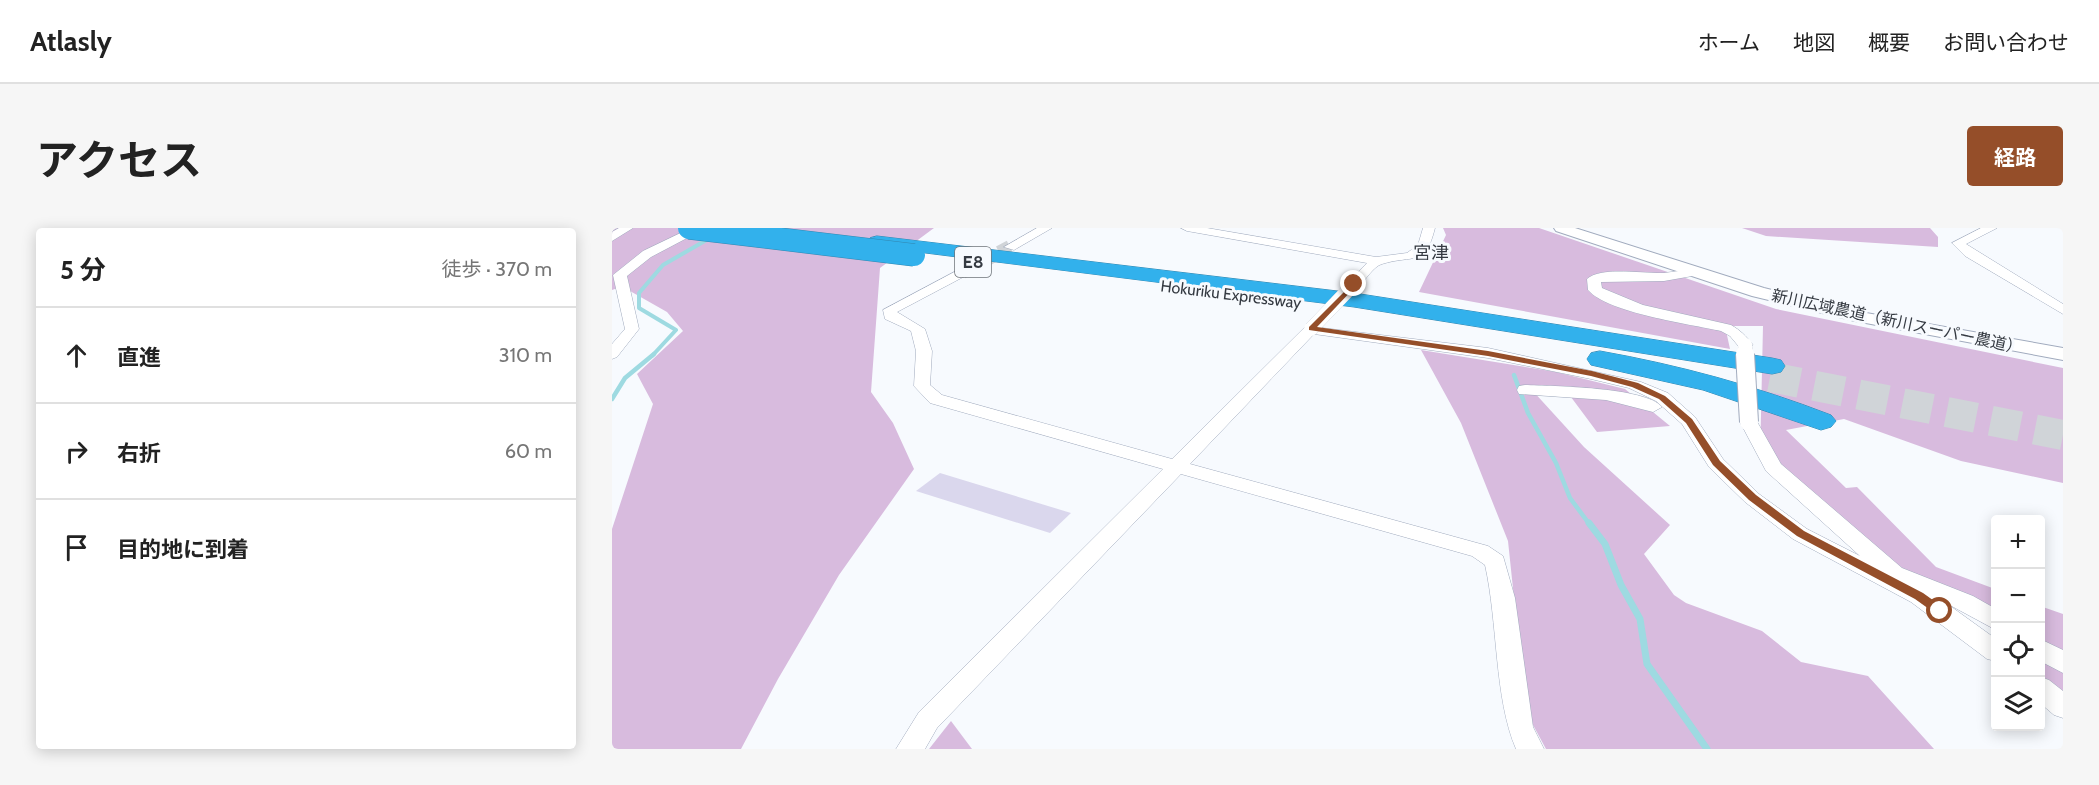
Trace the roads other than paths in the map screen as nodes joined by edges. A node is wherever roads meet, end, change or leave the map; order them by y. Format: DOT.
graph roads {
  1 [pos="627,228"];
  2 [pos="689,228"];
  3 [pos="700,228"];
  4 [pos="755,228"];
  5 [pos="1046,228"];
  6 [pos="1187,228"];
  7 [pos="1429,228"];
  8 [pos="1561,228"];
  9 [pos="1991,228"];
  10 [pos="612,237"];
  11 [pos="1010,247"];
  12 [pos="920,251"];
  13 [pos="1376,261"];
  14 [pos="1033,269"];
  15 [pos="962,272"];
  16 [pos="1694,272"];
  17 [pos="2063,310"];
  18 [pos="1311,329"];
  19 [pos="612,354"];
  20 [pos="2063,354"];
  21 [pos="1525,390"];
  22 [pos="1689,421"];
  23 [pos="1821,421"];
  24 [pos="1176,465"];
  25 [pos="1893,573"];
  26 [pos="1919,596"];
  27 [pos="1991,618"];
  28 [pos="1991,649"];
  29 [pos="2045,651"];
  30 [pos="2063,663"];
  31 [pos="2045,691"];
  32 [pos="2063,706"];
  33 [pos="910,749"];
  34 [pos="1530,749"];
  1 -- 10 [label="street"];
  2 -- 12 [label="highway, Hokuriku Expressway / E8, bridge"];
  3 -- 19 [label="street"];
  4 -- 12 [label="highway, Hokuriku Expressway / E8"];
  5 -- 11 [label="street"];
  6 -- 13 [label="street"];
  7 -- 13 [label="street"];
  8 -- 16 [label="street, 新川広域農道（新川スーパー農道）"];
  9 -- 17 [label="street"];
  12 -- 14 [label="highway, Hokuriku Expressway / E8"];
  12 -- 14 [label="highway, Hokuriku Expressway / E8"];
  13 -- 18 [label="street, bridge"];
  14 -- 23 [label="highway"];
  15 -- 24 [label="street"];
  16 -- 20 [label="street, 新川広域農道（新川スーパー農道）"];
  16 -- 25 [label="street, bridge"];
  18 -- 22 [label="street"];
  18 -- 24 [label="street"];
  21 -- 22 [label="street"];
  22 -- 26 [label="street"];
  24 -- 33 [label="street"];
  24 -- 34 [label="street"];
  25 -- 26 [label="street"];
  25 -- 27 [label="street"];
  26 -- 28 [label="street"];
  29 -- 30 [label="street"];
  31 -- 32 [label="street"];
}
